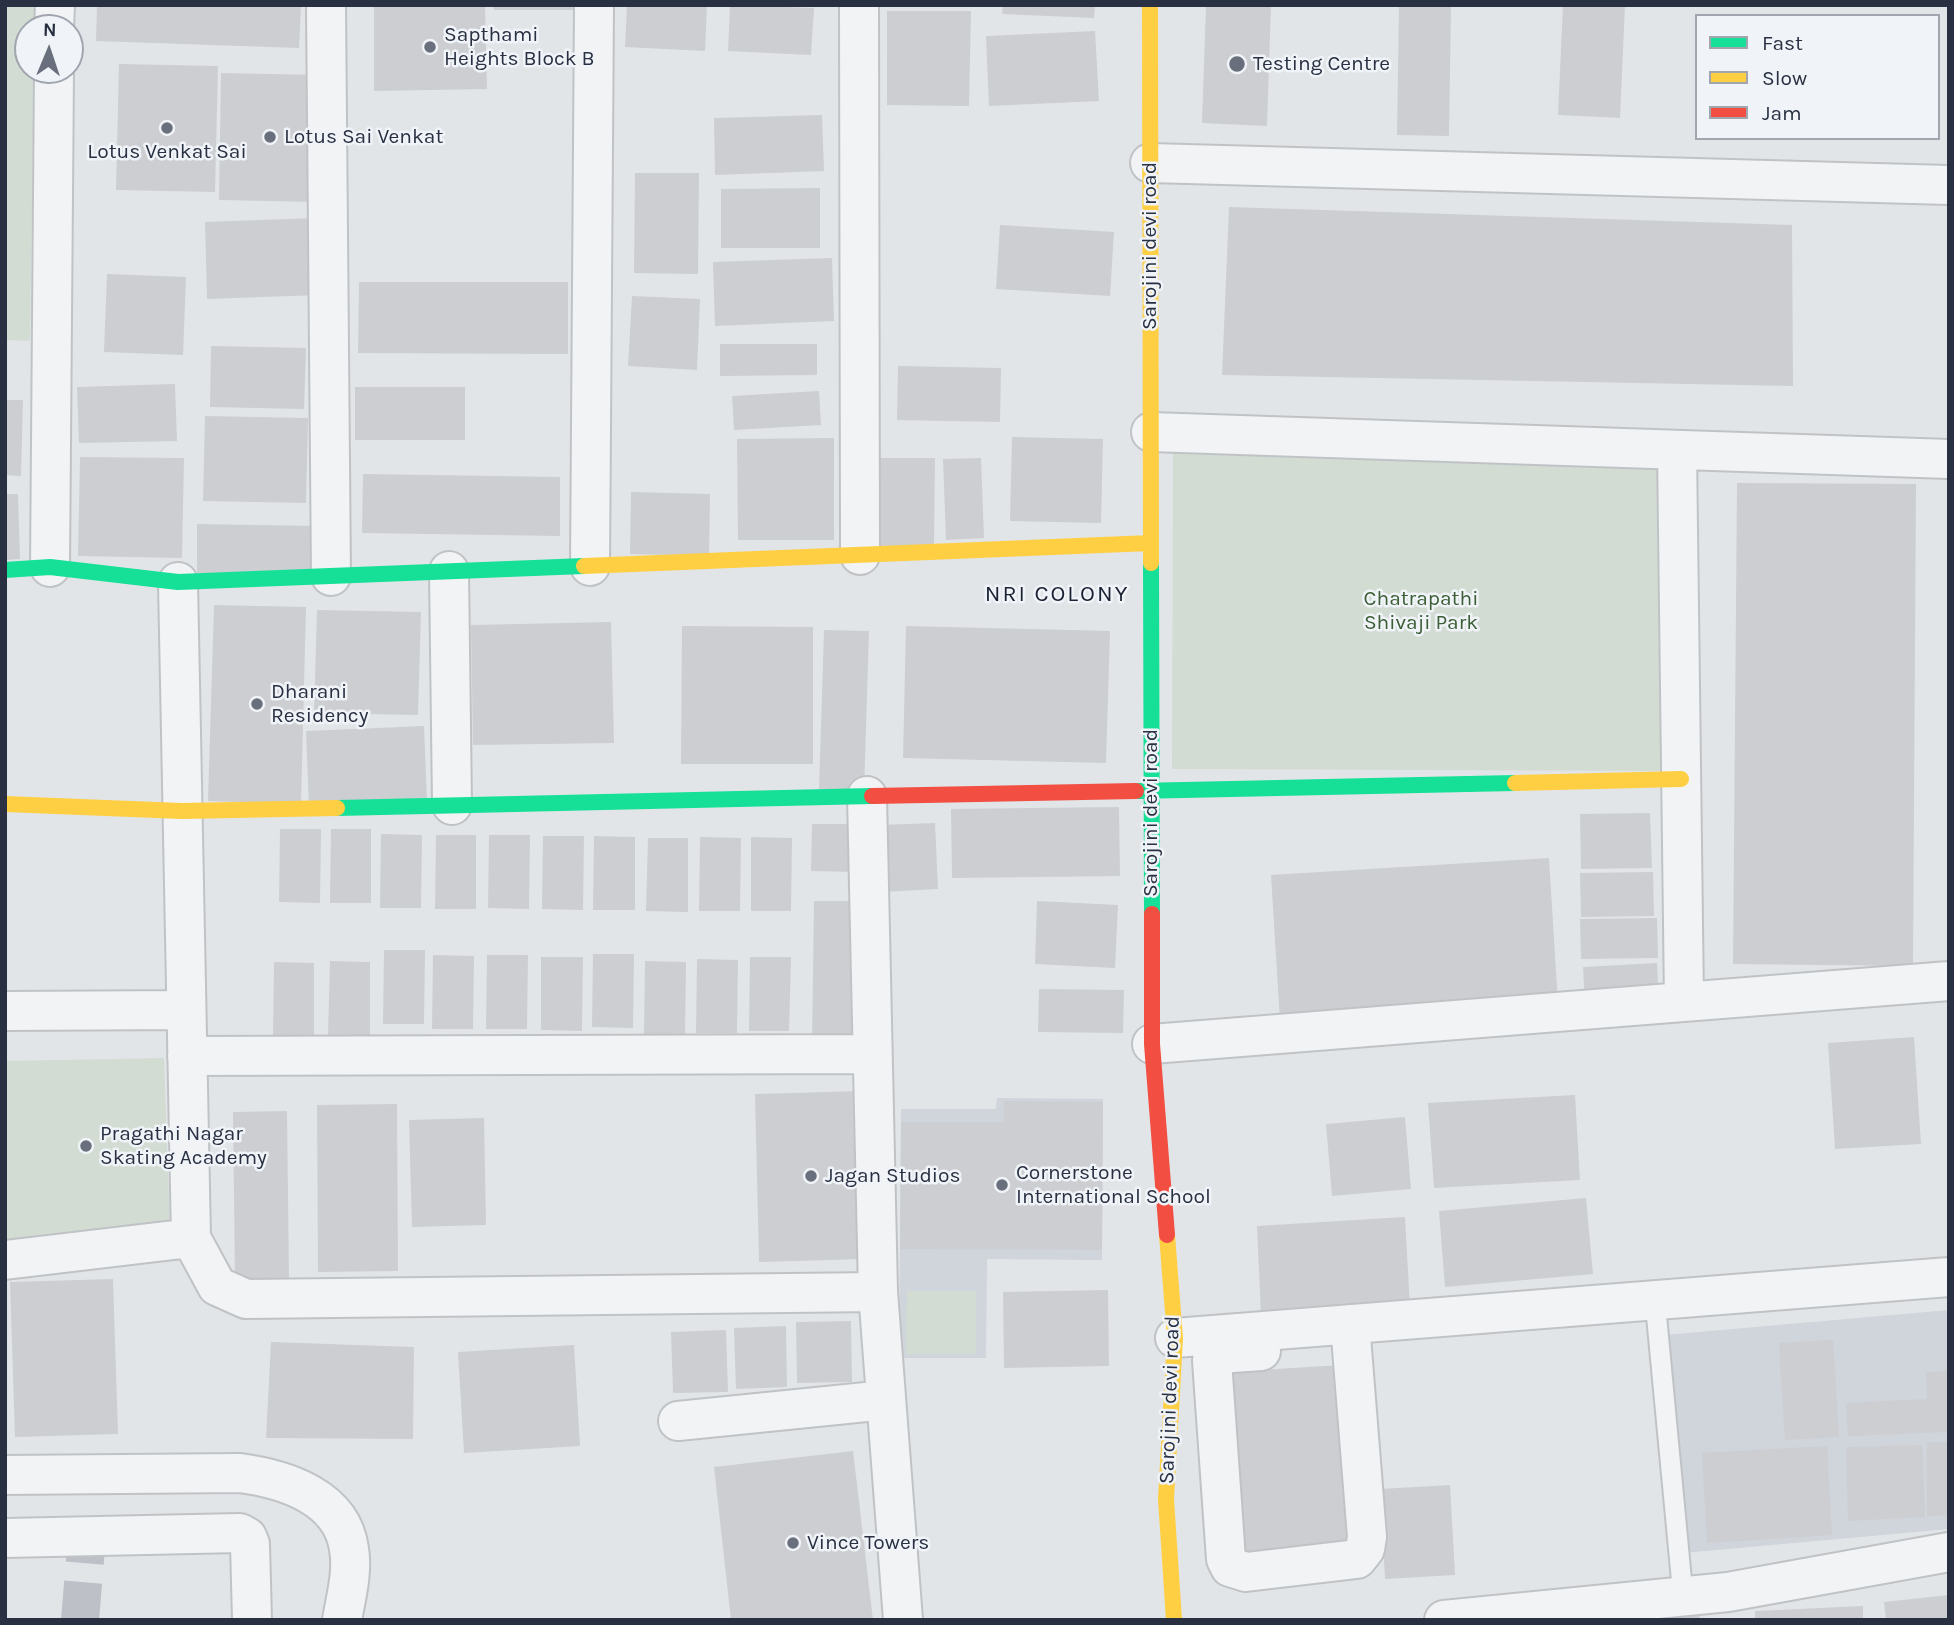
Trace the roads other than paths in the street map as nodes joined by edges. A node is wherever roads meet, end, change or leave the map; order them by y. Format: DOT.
graph roads {
  1 [pos="326,5"];
  2 [pos="594,5"];
  3 [pos="859,5"];
  4 [pos="1150,5"];
  5 [pos="54,84"];
  6 [pos="1150,163"];
  7 [pos="1949,185"];
  8 [pos="1151,432"];
  9 [pos="1677,450"];
  10 [pos="1949,458"];
  11 [pos="1151,543"];
  12 [pos="860,555"];
  13 [pos="590,566"];
  14 [pos="50,568"];
  15 [pos="5,570"];
  16 [pos="449,571"];
  17 [pos="331,576"];
  18 [pos="178,582"];
  19 [pos="1681,779"];
  20 [pos="1151,790"];
  21 [pos="867,796"];
  22 [pos="5,804"];
  23 [pos="452,805"];
  24 [pos="182,811"];
  25 [pos="1949,981"];
  26 [pos="1684,1002"];
  27 [pos="186,1010"];
  28 [pos="5,1011"];
  29 [pos="1152,1044"];
  30 [pos="873,1054"];
  31 [pos="187,1056"];
  32 [pos="191,1238"];
  33 [pos="5,1260"];
  34 [pos="1949,1277"];
  35 [pos="878,1292"];
  36 [pos="1655,1300"];
  37 [pos="1350,1335"];
  38 [pos="1174,1352"];
  39 [pos="1212,1366"];
  40 [pos="886,1400"];
  41 [pos="678,1421"];
  42 [pos="5,1475"];
  43 [pos="88,1475"];
  44 [pos="87,1536"];
  45 [pos="5,1538"];
  46 [pos="1949,1552"];
  47 [pos="1683,1596"];
  48 [pos="1729,1606"];
  49 [pos="252,1620"];
  50 [pos="342,1620"];
  51 [pos="903,1620"];
  52 [pos="1174,1620"];
  53 [pos="1444,1620"];
  1 -- 17 [label="street"];
  2 -- 13 [label="street"];
  3 -- 12 [label="street"];
  4 -- 6 [label="street, Sarojini devi road"];
  5 -- 14 [label="street"];
  6 -- 7 [label="street"];
  6 -- 8 [label="street, Sarojini devi road"];
  8 -- 9 [label="street"];
  8 -- 11 [label="street, Sarojini devi road"];
  9 -- 10 [label="street"];
  9 -- 19 [label="street"];
  11 -- 12 [label="street"];
  11 -- 20 [label="street, Sarojini devi road"];
  12 -- 13 [label="street"];
  13 -- 16 [label="street"];
  14 -- 15 [label="street"];
  14 -- 18 [label="street"];
  16 -- 17 [label="street"];
  16 -- 23 [label="street"];
  17 -- 18 [label="street"];
  18 -- 24 [label="street"];
  19 -- 20 [label="street"];
  19 -- 26 [label="street"];
  20 -- 21 [label="street"];
  20 -- 29 [label="street, Sarojini devi road"];
  21 -- 23 [label="street"];
  21 -- 30 [label="street"];
  22 -- 24 [label="street"];
  23 -- 24 [label="street"];
  24 -- 27 [label="street"];
  25 -- 26 [label="street"];
  26 -- 29 [label="street"];
  27 -- 28 [label="street"];
  27 -- 31 [label="street"];
  29 -- 38 [label="street, Sarojini devi road"];
  30 -- 31 [label="street"];
  30 -- 35 [label="street"];
  31 -- 32 [label="street"];
  32 -- 33 [label="street"];
  32 -- 35 [label="street"];
  34 -- 36 [label="street"];
  35 -- 40 [label="street"];
  36 -- 37 [label="street"];
  36 -- 47 [label="lane"];
  37 -- 38 [label="street"];
  37 -- 39 [label="street"];
  37 -- 39 [label="street"];
  38 -- 39 [label="street"];
  38 -- 52 [label="street, Sarojini devi road"];
  40 -- 41 [label="street"];
  40 -- 51 [label="street"];
  42 -- 43 [label="street"];
  43 -- 44 [label="street"];
  43 -- 50 [label="street"];
  44 -- 45 [label="street"];
  44 -- 49 [label="street"];
  46 -- 48 [label="street"];
  47 -- 48 [label="street"];
  47 -- 53 [label="street"];
}
